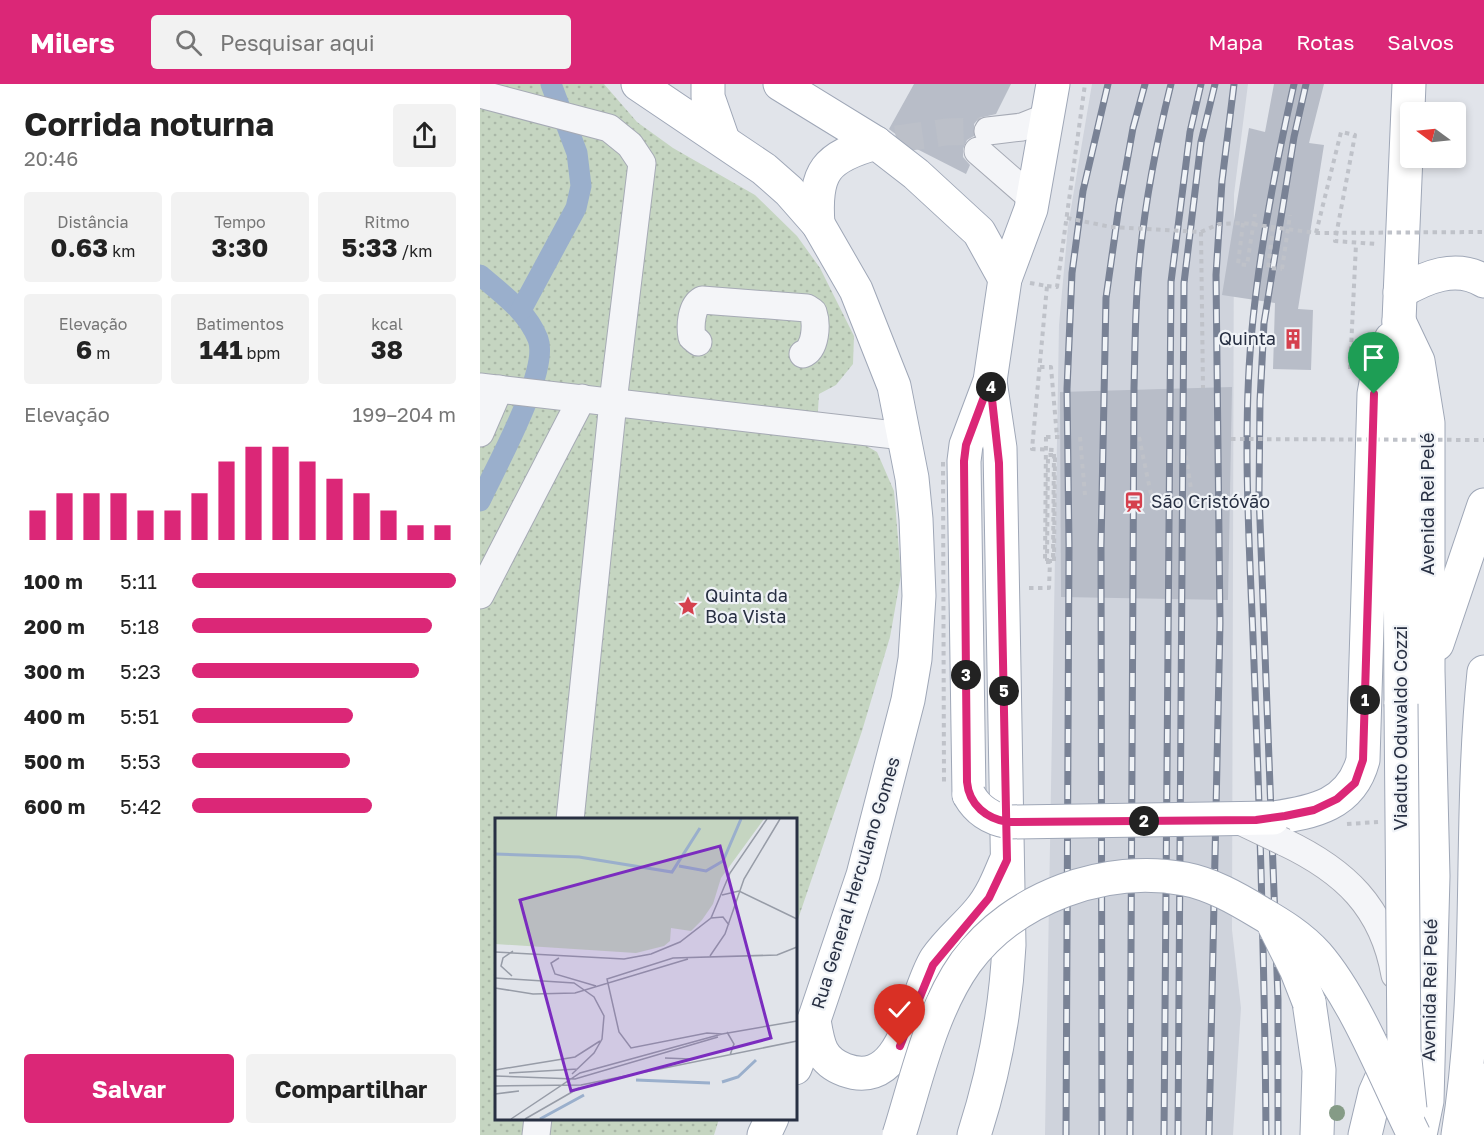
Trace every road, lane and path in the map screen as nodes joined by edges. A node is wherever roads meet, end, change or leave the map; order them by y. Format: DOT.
graph roads {
  1 [pos="638,84"];
  2 [pos="708,84"];
  3 [pos="780,84"];
  4 [pos="1053,84"];
  5 [pos="1085,84"];
  6 [pos="1409,84"];
  7 [pos="480,94"];
  8 [pos="1047,117"];
  9 [pos="723,140"];
  10 [pos="886,141"];
  11 [pos="1033,199"];
  12 [pos="1255,214"];
  13 [pos="1290,215"];
  14 [pos="1067,218"];
  15 [pos="1243,223"];
  16 [pos="818,224"];
  17 [pos="1274,228"];
  18 [pos="1484,231"];
  19 [pos="1201,232"];
  20 [pos="1316,233"];
  21 [pos="1356,243"];
  22 [pos="1404,245"];
  23 [pos="1005,279"];
  24 [pos="1484,281"];
  25 [pos="1047,286"];
  26 [pos="1400,306"];
  27 [pos="698,342"];
  28 [pos="803,354"];
  29 [pos="1040,367"];
  30 [pos="1350,372"];
  31 [pos="990,381"];
  32 [pos="1203,388"];
  33 [pos="499,389"];
  34 [pos="582,398"];
  35 [pos="613,402"];
  36 [pos="480,433"];
  37 [pos="903,436"];
  38 [pos="1080,437"];
  39 [pos="1139,437"];
  40 [pos="1183,438"];
  41 [pos="1231,439"];
  42 [pos="1484,440"];
  43 [pos="958,456"];
  44 [pos="1085,495"];
  45 [pos="1152,499"];
  46 [pos="1192,501"];
  47 [pos="1484,505"];
  48 [pos="1048,561"];
  49 [pos="1049,578"];
  50 [pos="480,595"];
  51 [pos="1428,671"];
  52 [pos="1484,672"];
  53 [pos="1481,771"];
  54 [pos="944,797"];
  55 [pos="570,818"];
  56 [pos="1384,821"];
  57 [pos="1344,824"];
  58 [pos="1278,830"];
  59 [pos="1007,860"];
  60 [pos="1267,916"];
  61 [pos="1431,976"];
  62 [pos="814,1020"];
  63 [pos="1470,1032"];
  64 [pos="1402,1036"];
  65 [pos="796,1065"];
  66 [pos="538,1120"];
  67 [pos="772,1120"];
  68 [pos="1484,1132"];
  69 [pos="536,1135"];
  70 [pos="764,1135"];
  71 [pos="899,1135"];
  72 [pos="974,1135"];
  73 [pos="1317,1135"];
  74 [pos="1365,1135"];
  75 [pos="1414,1135"];
  76 [pos="1420,1135"];
  77 [pos="1458,1135"];
  1 -- 9 [label="main road, Rua General Herculano Gomes"];
  2 -- 9 [label="main road"];
  3 -- 10 [label="main road"];
  4 -- 8 [label="main road"];
  5 -- 14 [label="path"];
  6 -- 22 [label="main road, Viaduto Oduvaldo Cozzi"];
  7 -- 35 [label="street"];
  8 -- 11 [label="main road"];
  8 -- 11 [label="street"];
  9 -- 16 [label="main road, Rua General Herculano Gomes"];
  10 -- 16 [label="main road"];
  10 -- 23 [label="main road"];
  11 -- 23 [label="main road"];
  12 -- 15 [label="path"];
  13 -- 17 [label="path, bridge"];
  14 -- 19 [label="path, bridge"];
  14 -- 25 [label="path"];
  15 -- 17 [label="path, bridge"];
  15 -- 19 [label="path, bridge"];
  16 -- 37 [label="main road, Rua General Herculano Gomes"];
  17 -- 20 [label="path, bridge"];
  18 -- 20 [label="path, bridge"];
  19 -- 32 [label="path"];
  20 -- 21 [label="path"];
  21 -- 22 [label="path"];
  21 -- 30 [label="path"];
  22 -- 26 [label="main road, Viaduto Oduvaldo Cozzi"];
  23 -- 25 [label="path"];
  23 -- 31 [label="main road"];
  24 -- 26 [label="main road"];
  25 -- 29 [label="path"];
  26 -- 51 [label="main road, Avenida Rei Pelé"];
  26 -- 58 [label="main road"];
  26 -- 75 [label="main road, Viaduto Oduvaldo Cozzi, bridge"];
  27 -- 28 [label="street"];
  29 -- 48 [label="path"];
  29 -- 48 [label="path, bridge"];
  31 -- 43 [label="main road"];
  31 -- 59 [label="main road"];
  33 -- 34 [label="street"];
  33 -- 36 [label="street"];
  34 -- 35 [label="street"];
  34 -- 50 [label="street"];
  35 -- 37 [label="street"];
  35 -- 55 [label="street"];
  37 -- 62 [label="main road, Rua General Herculano Gomes"];
  38 -- 44 [label="path"];
  39 -- 45 [label="path"];
  40 -- 46 [label="path"];
  41 -- 42 [label="path, bridge"];
  43 -- 54 [label="path, bridge"];
  43 -- 58 [label="main road, bridge"];
  47 -- 51 [label="main road"];
  48 -- 49 [label="path"];
  51 -- 61 [label="main road, Avenida Rei Pelé"];
  52 -- 53 [label="main road"];
  53 -- 63 [label="main road"];
  56 -- 57 [label="path"];
  58 -- 64 [label="street"];
  59 -- 62 [label="main road"];
  59 -- 72 [label="main road"];
  60 -- 71 [label="main road, bridge"];
  60 -- 73 [label="main road, bridge"];
  60 -- 75 [label="main road, bridge"];
  61 -- 64 [label="main road"];
  61 -- 76 [label="main road, Avenida Rei Pelé"];
  62 -- 65 [label="main road, Rua General Herculano Gomes"];
  63 -- 68 [label="main road"];
  63 -- 77 [label="main road"];
  64 -- 74 [label="main road"];
  66 -- 69 [label="street"];
  67 -- 70 [label="main road"];
}
